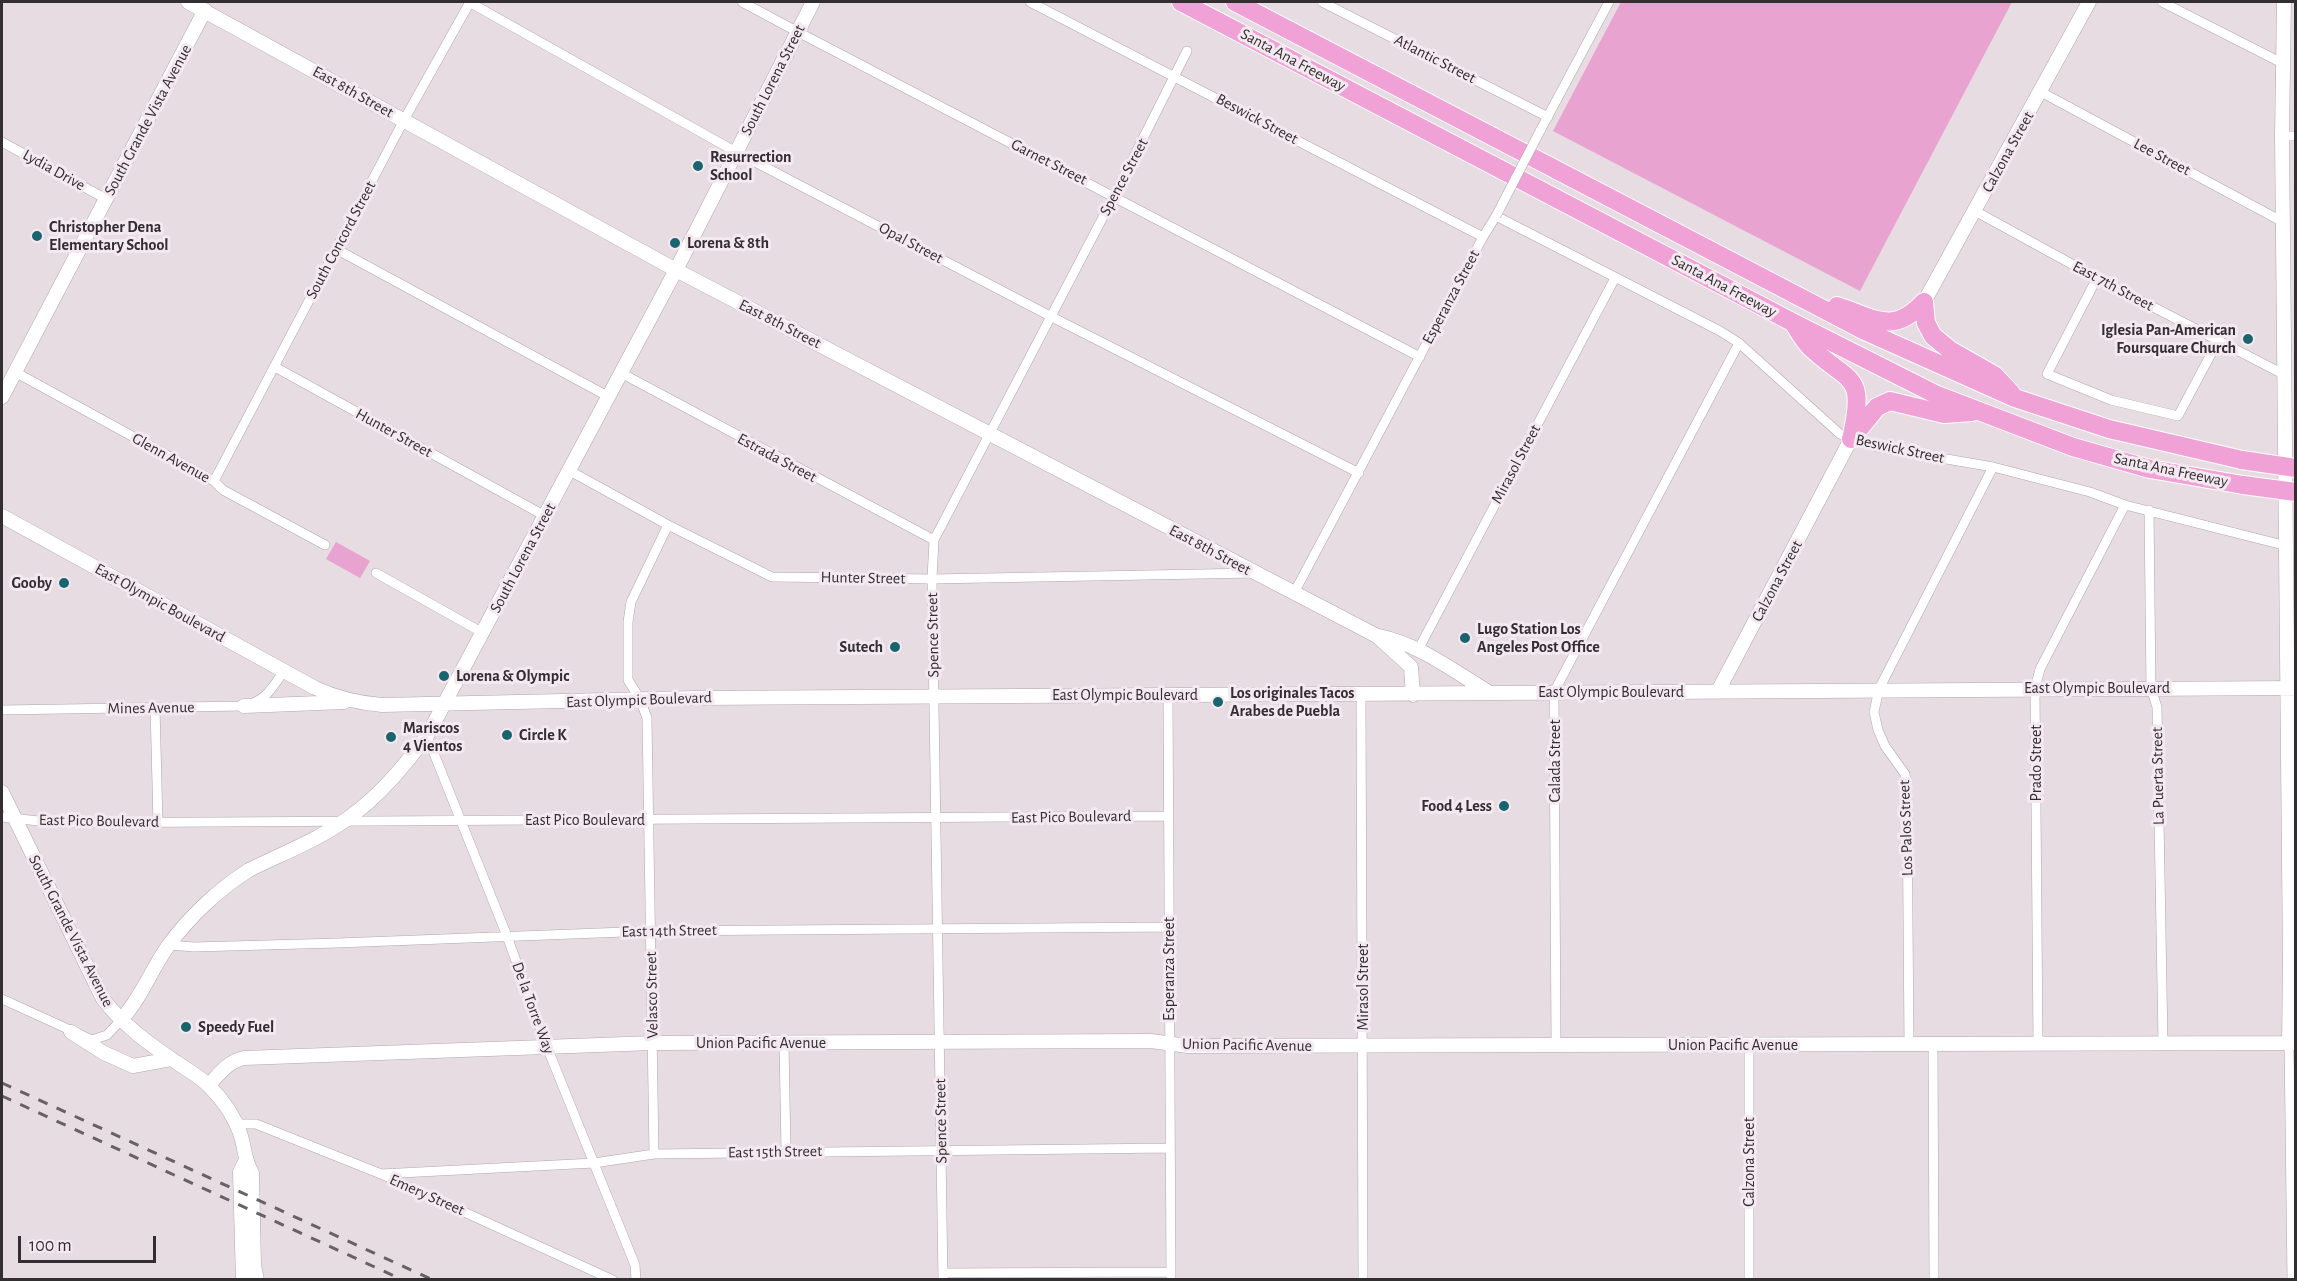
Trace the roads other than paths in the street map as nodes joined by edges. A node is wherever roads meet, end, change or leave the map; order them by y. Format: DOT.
graph roads {
  1 [pos="188,2"];
  2 [pos="470,2"];
  3 [pos="742,2"];
  4 [pos="813,2"];
  5 [pos="1030,2"];
  6 [pos="1181,2"];
  7 [pos="1235,2"];
  8 [pos="1322,2"];
  9 [pos="1609,2"];
  10 [pos="2090,2"];
  11 [pos="2162,2"];
  12 [pos="2284,2"];
  13 [pos="207,6"];
  14 [pos="798,32"];
  15 [pos="1187,51"];
  16 [pos="2282,63"];
  17 [pos="1176,77"];
  18 [pos="2041,92"];
  19 [pos="1548,117"];
  20 [pos="404,120"];
  21 [pos="2289,136"];
  22 [pos="2,142"];
  23 [pos="736,152"];
  24 [pos="1114,196"];
  25 [pos="106,199"];
  26 [pos="1975,211"];
  27 [pos="1496,216"];
  28 [pos="2283,222"];
  29 [pos="1483,237"];
  30 [pos="336,249"];
  31 [pos="676,270"];
  32 [pos="1615,278"];
  33 [pos="2097,278"];
  34 [pos="1798,295"];
  35 [pos="1924,302"];
  36 [pos="1050,316"];
  37 [pos="1794,323"];
  38 [pos="2218,341"];
  39 [pos="1738,343"];
  40 [pos="1420,357"];
  41 [pos="275,367"];
  42 [pos="15,372"];
  43 [pos="621,373"];
  44 [pos="2285,375"];
  45 [pos="2,397"];
  46 [pos="609,397"];
  47 [pos="2015,398"];
  48 [pos="1978,412"];
  49 [pos="2290,415"];
  50 [pos="990,434"];
  51 [pos="1851,439"];
  52 [pos="1993,467"];
  53 [pos="2295,468"];
  54 [pos="570,471"];
  55 [pos="1359,473"];
  56 [pos="214,481"];
  57 [pos="2295,492"];
  58 [pos="2125,505"];
  59 [pos="2149,510"];
  60 [pos="2,516"];
  61 [pos="545,516"];
  62 [pos="668,525"];
  63 [pos="934,540"];
  64 [pos="325,545"];
  65 [pos="2287,546"];
  66 [pos="376,573"];
  67 [pos="1255,573"];
  68 [pos="932,579"];
  69 [pos="1294,593"];
  70 [pos="483,633"];
  71 [pos="1377,636"];
  72 [pos="1418,650"];
  73 [pos="284,671"];
  74 [pos="2035,688"];
  75 [pos="2151,688"];
  76 [pos="2291,688"];
  77 [pos="1879,689"];
  78 [pos="1718,691"];
  79 [pos="1554,692"];
  80 [pos="1490,693"];
  81 [pos="1361,694"];
  82 [pos="1168,695"];
  83 [pos="1413,695"];
  84 [pos="934,697"];
  85 [pos="640,699"];
  86 [pos="352,701"];
  87 [pos="445,704"];
  88 [pos="244,706"];
  89 [pos="155,707"];
  90 [pos="2,711"];
  91 [pos="427,736"];
  92 [pos="2,792"];
  93 [pos="1168,816"];
  94 [pos="7,817"];
  95 [pos="936,818"];
  96 [pos="346,820"];
  97 [pos="461,820"];
  98 [pos="649,820"];
  99 [pos="158,823"];
  100 [pos="1170,927"];
  101 [pos="937,929"];
  102 [pos="651,931"];
  103 [pos="507,936"];
  104 [pos="169,945"];
  105 [pos="2,999"];
  106 [pos="121,1020"];
  107 [pos="71,1032"];
  108 [pos="939,1041"];
  109 [pos="653,1043"];
  110 [pos="784,1043"];
  111 [pos="1169,1043"];
  112 [pos="2038,1043"];
  113 [pos="2163,1043"];
  114 [pos="2292,1043"];
  115 [pos="1933,1044"];
  116 [pos="1556,1045"];
  117 [pos="1749,1045"];
  118 [pos="1909,1045"];
  119 [pos="1363,1046"];
  120 [pos="547,1047"];
  121 [pos="171,1059"];
  122 [pos="209,1085"];
  123 [pos="236,1124"];
  124 [pos="1170,1148"];
  125 [pos="941,1149"];
  126 [pos="786,1152"];
  127 [pos="654,1154"];
  128 [pos="245,1162"];
  129 [pos="594,1162"];
  130 [pos="381,1174"];
  131 [pos="943,1276"];
  132 [pos="1055,1276"];
  133 [pos="1171,1276"];
  134 [pos="243,1280"];
  135 [pos="257,1280"];
  136 [pos="613,1280"];
  137 [pos="636,1280"];
  138 [pos="1363,1280"];
  139 [pos="1749,1280"];
  140 [pos="1934,1280"];
  141 [pos="2292,1280"];
  1 -- 13 [label="main road, East 8th Street"];
  2 -- 20 [label="street, South Concord Street"];
  2 -- 23 [label="street, Opal Street"];
  3 -- 14 [label="street, Garnet Street"];
  4 -- 14 [label="main road, South Lorena Street"];
  5 -- 17 [label="street, Beswick Street"];
  6 -- 37 [label="highway, Santa Ana Freeway"];
  7 -- 34 [label="highway, Santa Ana Freeway"];
  8 -- 19 [label="street, Atlantic Street"];
  9 -- 19 [label="street, Esperanza Street"];
  10 -- 18 [label="main road, Calzona Street"];
  11 -- 16 [label="street"];
  12 -- 16 [label="main road"];
  13 -- 20 [label="main road, East 8th Street"];
  13 -- 25 [label="main road, South Grande Vista Avenue"];
  14 -- 23 [label="main road, South Lorena Street"];
  14 -- 24 [label="street, Garnet Street"];
  15 -- 17 [label="street, Spence Street"];
  16 -- 21 [label="main road"];
  17 -- 24 [label="street, Spence Street"];
  17 -- 29 [label="street, Beswick Street"];
  18 -- 26 [label="main road, Calzona Street"];
  18 -- 28 [label="street, Lee Street"];
  19 -- 27 [label="street, Esperanza Street, bridge"];
  20 -- 30 [label="street, South Concord Street"];
  20 -- 31 [label="main road, East 8th Street"];
  21 -- 28 [label="main road"];
  22 -- 25 [label="street, Lydia Drive"];
  23 -- 31 [label="main road, South Lorena Street"];
  23 -- 36 [label="street, Opal Street"];
  24 -- 36 [label="street, Spence Street"];
  24 -- 40 [label="street, Garnet Street"];
  25 -- 42 [label="main road, South Grande Vista Avenue"];
  26 -- 33 [label="street, East 7th Street"];
  26 -- 35 [label="main road, Calzona Street"];
  27 -- 29 [label="street, Esperanza Street"];
  27 -- 32 [label="street, Beswick Street"];
  28 -- 44 [label="main road"];
  29 -- 40 [label="street, Esperanza Street"];
  30 -- 41 [label="street, South Concord Street"];
  30 -- 46 [label="street"];
  31 -- 43 [label="main road, South Lorena Street"];
  31 -- 50 [label="main road, East 8th Street"];
  32 -- 39 [label="street, Beswick Street"];
  32 -- 72 [label="street, Mirasol Street"];
  33 -- 38 [label="street, East 7th Street"];
  33 -- 38 [label="street"];
  34 -- 35 [label="highway"];
  34 -- 47 [label="highway, Santa Ana Freeway"];
  35 -- 47 [label="highway"];
  36 -- 50 [label="street, Spence Street"];
  36 -- 55 [label="street, Opal Street"];
  37 -- 48 [label="highway, Santa Ana Freeway"];
  37 -- 51 [label="highway"];
  38 -- 44 [label="street, East 7th Street"];
  39 -- 51 [label="street, Beswick Street"];
  39 -- 79 [label="street, Calada Street"];
  40 -- 55 [label="street, Esperanza Street"];
  41 -- 56 [label="street, South Concord Street"];
  41 -- 61 [label="street, Hunter Street"];
  42 -- 45 [label="main road, South Grande Vista Avenue"];
  42 -- 56 [label="street, Glenn Avenue"];
  43 -- 46 [label="main road, South Lorena Street"];
  43 -- 63 [label="street, Estrada Street"];
  44 -- 49 [label="main road"];
  46 -- 54 [label="main road, South Lorena Street"];
  47 -- 53 [label="highway, Santa Ana Freeway, bridge"];
  48 -- 51 [label="highway"];
  48 -- 57 [label="highway, Santa Ana Freeway, bridge"];
  49 -- 65 [label="main road"];
  50 -- 63 [label="street, Spence Street"];
  50 -- 67 [label="main road, East 8th Street"];
  51 -- 52 [label="street, Beswick Street"];
  51 -- 78 [label="main road, Calzona Street"];
  52 -- 58 [label="street, Beswick Street"];
  52 -- 77 [label="street, Los Palos Street"];
  54 -- 61 [label="main road, South Lorena Street"];
  54 -- 62 [label="street, Hunter Street"];
  55 -- 69 [label="street, Esperanza Street"];
  56 -- 64 [label="street, Glenn Avenue"];
  58 -- 59 [label="street, Beswick Street"];
  58 -- 74 [label="street, Prado Street"];
  59 -- 65 [label="street, Beswick Street"];
  59 -- 75 [label="street, La Puerta Street"];
  60 -- 73 [label="main road, East Olympic Boulevard"];
  61 -- 70 [label="main road, South Lorena Street"];
  62 -- 68 [label="street, Hunter Street"];
  62 -- 85 [label="street, Velasco Street"];
  63 -- 68 [label="street, Spence Street"];
  65 -- 76 [label="main road"];
  66 -- 70 [label="street"];
  67 -- 68 [label="street, Hunter Street"];
  67 -- 69 [label="main road, East 8th Street"];
  68 -- 84 [label="street, Spence Street"];
  69 -- 71 [label="main road, East 8th Street"];
  70 -- 87 [label="main road, South Lorena Street"];
  71 -- 72 [label="main road, East 8th Street"];
  71 -- 83 [label="main road, East 8th Street"];
  72 -- 80 [label="main road, East 8th Street"];
  73 -- 86 [label="main road, East Olympic Boulevard"];
  73 -- 88 [label="street, Mines Avenue"];
  74 -- 75 [label="main road, East Olympic Boulevard"];
  74 -- 77 [label="main road, East Olympic Boulevard"];
  74 -- 112 [label="street, Prado Street"];
  75 -- 76 [label="main road, East Olympic Boulevard"];
  75 -- 113 [label="street, La Puerta Street"];
  76 -- 114 [label="main road"];
  77 -- 78 [label="main road, East Olympic Boulevard"];
  77 -- 118 [label="street, Los Palos Street"];
  78 -- 79 [label="main road, East Olympic Boulevard"];
  79 -- 80 [label="main road, East Olympic Boulevard"];
  79 -- 116 [label="street, Calada Street"];
  80 -- 83 [label="main road, East Olympic Boulevard"];
  81 -- 82 [label="main road, East Olympic Boulevard"];
  81 -- 83 [label="main road, East Olympic Boulevard"];
  81 -- 119 [label="street, Mirasol Street"];
  82 -- 84 [label="main road, East Olympic Boulevard"];
  82 -- 93 [label="street, Esperanza Street"];
  84 -- 85 [label="main road, East Olympic Boulevard"];
  84 -- 95 [label="street, Spence Street"];
  85 -- 87 [label="main road, East Olympic Boulevard"];
  85 -- 98 [label="street, Velasco Street"];
  86 -- 87 [label="main road, East Olympic Boulevard"];
  86 -- 88 [label="main road"];
  87 -- 91 [label="main road, South Lorena Street"];
  88 -- 89 [label="street, Mines Avenue"];
  89 -- 90 [label="street, Mines Avenue"];
  89 -- 99 [label="street"];
  91 -- 96 [label="main road, South Lorena Street"];
  91 -- 97 [label="street, De la Torre Way"];
  92 -- 94 [label="main road, South Grande Vista Avenue"];
  93 -- 95 [label="street, East Pico Boulevard"];
  93 -- 100 [label="street, Esperanza Street"];
  94 -- 99 [label="street, East Pico Boulevard"];
  94 -- 106 [label="main road, South Grande Vista Avenue"];
  95 -- 98 [label="street, East Pico Boulevard"];
  95 -- 101 [label="street, Spence Street"];
  96 -- 97 [label="street, East Pico Boulevard"];
  96 -- 99 [label="street, East Pico Boulevard"];
  96 -- 104 [label="main road, South Lorena Street"];
  97 -- 98 [label="street, East Pico Boulevard"];
  97 -- 103 [label="street, De la Torre Way"];
  98 -- 102 [label="street, Velasco Street"];
  100 -- 101 [label="street, East 14th Street"];
  100 -- 111 [label="street, Esperanza Street"];
  101 -- 102 [label="street, East 14th Street"];
  101 -- 108 [label="street, Spence Street"];
  102 -- 103 [label="street, East 14th Street"];
  102 -- 109 [label="street, Velasco Street"];
  103 -- 104 [label="street, East 14th Street"];
  103 -- 120 [label="street, De la Torre Way"];
  104 -- 106 [label="main road, South Lorena Street"];
  105 -- 107 [label="street"];
  106 -- 107 [label="street"];
  106 -- 121 [label="main road, South Grande Vista Avenue"];
  107 -- 121 [label="main road"];
  108 -- 110 [label="main road, Union Pacific Avenue"];
  108 -- 111 [label="main road, Union Pacific Avenue"];
  108 -- 125 [label="street, Spence Street"];
  109 -- 110 [label="main road, Union Pacific Avenue"];
  109 -- 120 [label="main road, Union Pacific Avenue"];
  109 -- 127 [label="street, Velasco Street"];
  110 -- 126 [label="street"];
  111 -- 119 [label="main road, Union Pacific Avenue"];
  111 -- 124 [label="street, Esperanza Street"];
  112 -- 113 [label="main road, Union Pacific Avenue"];
  112 -- 115 [label="main road, Union Pacific Avenue"];
  113 -- 114 [label="main road, Union Pacific Avenue"];
  114 -- 141 [label="street"];
  115 -- 118 [label="main road, Union Pacific Avenue"];
  115 -- 140 [label="street"];
  116 -- 117 [label="main road, Union Pacific Avenue"];
  116 -- 119 [label="main road, Union Pacific Avenue"];
  117 -- 118 [label="main road, Union Pacific Avenue"];
  117 -- 139 [label="street, Calzona Street"];
  119 -- 138 [label="street, Mirasol Street"];
  120 -- 122 [label="main road, Union Pacific Avenue"];
  120 -- 129 [label="street, De la Torre Way"];
  121 -- 122 [label="main road, South Grande Vista Avenue"];
  122 -- 123 [label="main road, South Grande Vista Avenue"];
  123 -- 128 [label="main road, South Grande Vista Avenue"];
  123 -- 130 [label="street, Emery Street"];
  124 -- 125 [label="street, East 15th Street"];
  124 -- 133 [label="street, Esperanza Street"];
  125 -- 126 [label="street, East 15th Street"];
  125 -- 131 [label="street, Spence Street"];
  126 -- 127 [label="street, East 15th Street"];
  127 -- 129 [label="street, East 15th Street"];
  128 -- 134 [label="main road, South Grande Vista Avenue"];
  128 -- 135 [label="main road, South Grande Vista Avenue"];
  129 -- 130 [label="street, East 15th Street"];
  129 -- 137 [label="street, De la Torre Way"];
  130 -- 136 [label="street, Emery Street"];
  131 -- 132 [label="street"];
  132 -- 133 [label="street"];
}
